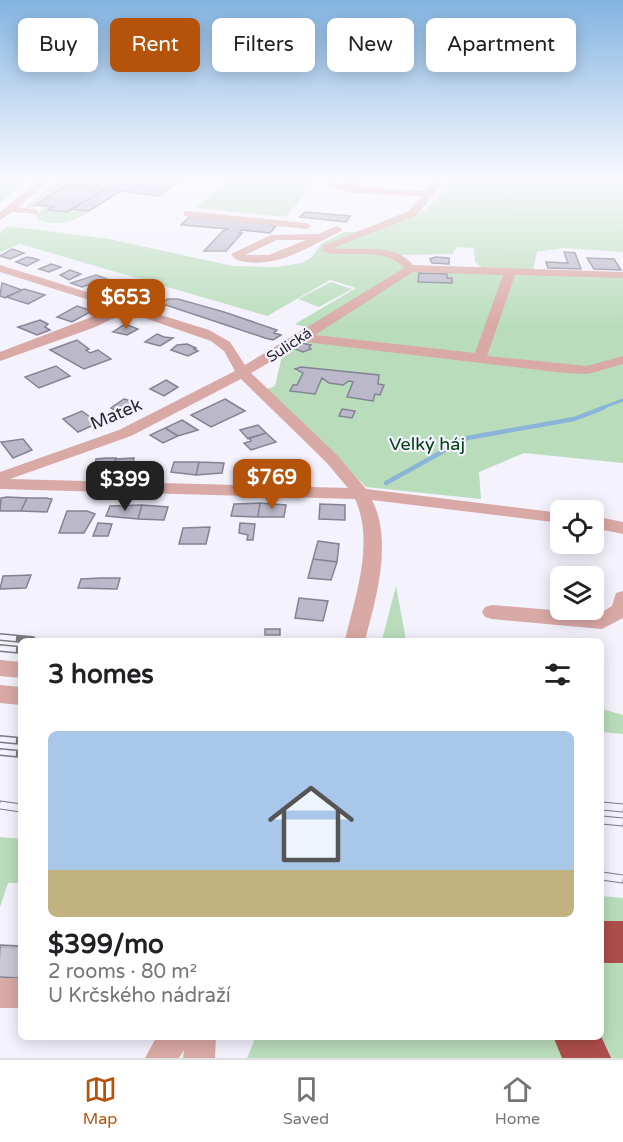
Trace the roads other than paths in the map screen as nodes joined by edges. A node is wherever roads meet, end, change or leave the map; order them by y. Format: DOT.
graph roads {
  1 [pos="321,227"];
  2 [pos="376,227"];
  3 [pos="337,229"];
  4 [pos="364,232"];
  5 [pos="319,237"];
  6 [pos="0,268"];
  7 [pos="410,268"];
  8 [pos="510,272"];
  9 [pos="623,275"];
  10 [pos="125,308"];
  11 [pos="300,337"];
  12 [pos="0,357"];
  13 [pos="472,359"];
  14 [pos="623,360"];
  15 [pos="243,374"];
  16 [pos="0,477"];
  17 [pos="0,484"];
  18 [pos="362,494"];
  19 [pos="550,517"];
  20 [pos="608,525"];
  21 [pos="623,539"];
  22 [pos="623,598"];
  23 [pos="492,612"];
  24 [pos="355,638"];
  25 [pos="0,668"];
  26 [pos="18,670"];
  27 [pos="0,694"];
  28 [pos="18,696"];
  29 [pos="0,993"];
  30 [pos="18,993"];
  31 [pos="172,1040"];
  32 [pos="201,1040"];
  33 [pos="161,1058"];
  34 [pos="199,1058"];
  1 -- 3 [label="street"];
  2 -- 4 [label="street"];
  3 -- 4 [label="street"];
  3 -- 5 [label="street"];
  4 -- 7 [label="street"];
  5 -- 5 [label="street"];
  6 -- 10 [label="street"];
  7 -- 8 [label="street"];
  7 -- 11 [label="street, Sulická"];
  8 -- 9 [label="street"];
  8 -- 13 [label="street"];
  10 -- 12 [label="street"];
  10 -- 15 [label="street"];
  11 -- 13 [label="street"];
  11 -- 15 [label="street, Sulická"];
  13 -- 14 [label="street"];
  15 -- 16 [label="street, Matek"];
  15 -- 18 [label="street, Sulická"];
  17 -- 18 [label="street"];
  18 -- 19 [label="street"];
  18 -- 24 [label="street, Sulická"];
  20 -- 21 [label="street"];
  22 -- 23 [label="street"];
  25 -- 26 [label="street"];
  27 -- 28 [label="street"];
  29 -- 30 [label="street"];
  31 -- 33 [label="street"];
  32 -- 34 [label="street"];
}
